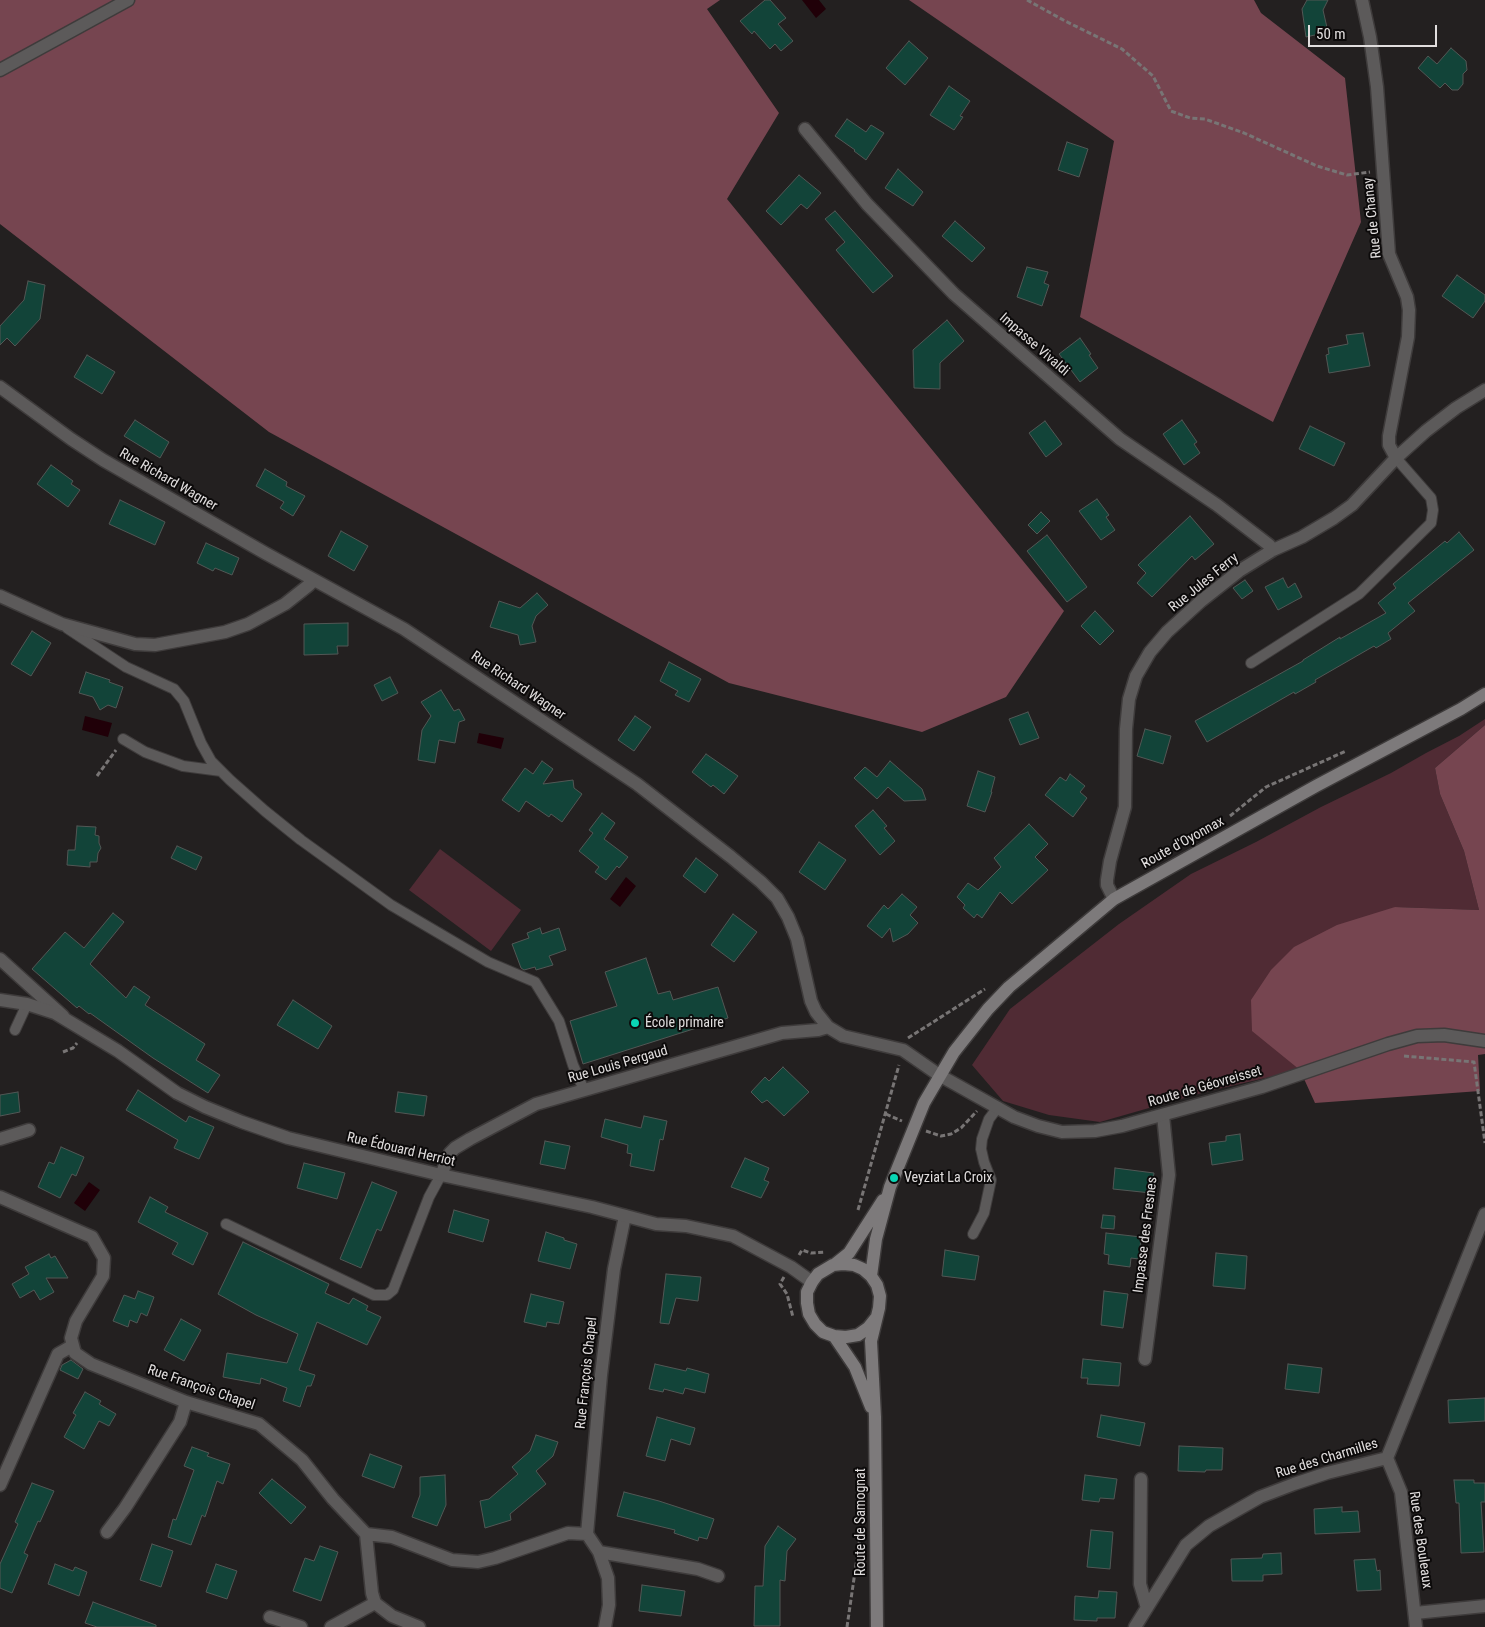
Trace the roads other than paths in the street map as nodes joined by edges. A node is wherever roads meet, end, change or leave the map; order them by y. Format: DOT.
graph roads {
  1 [pos="128,0"];
  2 [pos="1362,0"];
  3 [pos="0,70"];
  4 [pos="805,129"];
  5 [pos="0,387"];
  6 [pos="1485,390"];
  7 [pos="1396,458"];
  8 [pos="1273,550"];
  9 [pos="314,580"];
  10 [pos="0,596"];
  11 [pos="62,624"];
  12 [pos="1251,663"];
  13 [pos="1485,694"];
  14 [pos="123,739"];
  15 [pos="221,771"];
  16 [pos="1114,899"];
  17 [pos="0,959"];
  18 [pos="0,1000"];
  19 [pos="27,1004"];
  20 [pos="68,1021"];
  21 [pos="828,1027"];
  22 [pos="15,1030"];
  23 [pos="1485,1041"];
  24 [pos="940,1075"];
  25 [pos="584,1090"];
  26 [pos="992,1104"];
  27 [pos="1163,1115"];
  28 [pos="29,1130"];
  29 [pos="0,1139"];
  30 [pos="441,1175"];
  31 [pos="890,1187"];
  32 [pos="0,1196"];
  33 [pos="1485,1214"];
  34 [pos="625,1216"];
  35 [pos="226,1224"];
  36 [pos="973,1234"];
  37 [pos="833,1265"];
  38 [pos="871,1276"];
  39 [pos="812,1282"];
  40 [pos="876,1318"];
  41 [pos="834,1336"];
  42 [pos="72,1346"];
  43 [pos="1145,1359"];
  44 [pos="186,1402"];
  45 [pos="875,1417"];
  46 [pos="1388,1458"];
  47 [pos="1141,1479"];
  48 [pos="0,1486"];
  49 [pos="107,1532"];
  50 [pos="366,1534"];
  51 [pos="587,1534"];
  52 [pos="599,1552"];
  53 [pos="718,1576"];
  54 [pos="375,1603"];
  55 [pos="1485,1606"];
  56 [pos="1147,1608"];
  57 [pos="1414,1613"];
  58 [pos="270,1617"];
  59 [pos="301,1627"];
  60 [pos="331,1627"];
  61 [pos="419,1627"];
  62 [pos="605,1627"];
  63 [pos="877,1627"];
  64 [pos="1135,1627"];
  65 [pos="1416,1627"];
  1 -- 3 [label="street"];
  2 -- 7 [label="street, Rue de Chanay"];
  4 -- 8 [label="street, Impasse Vivaldi"];
  5 -- 9 [label="street, Rue Richard Wagner"];
  6 -- 7 [label="street, Rue Jules Ferry"];
  7 -- 8 [label="street, Rue Jules Ferry"];
  7 -- 12 [label="lane"];
  8 -- 16 [label="street, Rue Jules Ferry"];
  9 -- 11 [label="street"];
  9 -- 21 [label="street, Rue Richard Wagner"];
  10 -- 11 [label="street"];
  11 -- 15 [label="lane"];
  13 -- 16 [label="main road, Route d'Oyonnax"];
  14 -- 15 [label="lane"];
  15 -- 25 [label="lane"];
  16 -- 24 [label="main road, Route d'Oyonnax"];
  17 -- 20 [label="street"];
  18 -- 19 [label="street, Rue Édouard Herriot"];
  19 -- 20 [label="street, Rue Édouard Herriot"];
  19 -- 22 [label="lane"];
  20 -- 30 [label="street, Rue Édouard Herriot"];
  21 -- 24 [label="street, Rue Richard Wagner"];
  21 -- 25 [label="street, Rue Louis Pergaud"];
  23 -- 27 [label="street, Route de Géovreisset"];
  24 -- 26 [label="street, Route de Géovreisset"];
  24 -- 31 [label="main road"];
  25 -- 30 [label="street, Rue Louis Pergaud"];
  26 -- 27 [label="street, Route de Géovreisset"];
  26 -- 36 [label="lane"];
  27 -- 43 [label="street, Impasse des Fresnes"];
  28 -- 29 [label="street"];
  30 -- 34 [label="street, Rue Édouard Herriot"];
  30 -- 35 [label="lane"];
  31 -- 37 [label="main road"];
  31 -- 38 [label="main road"];
  32 -- 42 [label="street"];
  33 -- 46 [label="street, Rue des Charmilles"];
  34 -- 39 [label="street, Rue Édouard Herriot"];
  34 -- 51 [label="street, Rue François Chapel"];
  37 -- 38 [label="main road"];
  37 -- 39 [label="main road"];
  38 -- 40 [label="main road"];
  39 -- 41 [label="main road"];
  40 -- 41 [label="main road"];
  40 -- 45 [label="main road, Route de Samognat"];
  41 -- 45 [label="main road, Route de Samognat"];
  42 -- 44 [label="street, Rue François Chapel"];
  42 -- 48 [label="street"];
  44 -- 49 [label="street"];
  44 -- 50 [label="street, Rue François Chapel"];
  45 -- 63 [label="main road, Route de Samognat"];
  46 -- 56 [label="street, Rue des Charmilles"];
  46 -- 57 [label="street, Rue des Bouleaux"];
  47 -- 56 [label="street"];
  50 -- 51 [label="street"];
  50 -- 54 [label="street"];
  51 -- 52 [label="street"];
  52 -- 53 [label="street"];
  52 -- 62 [label="street"];
  54 -- 60 [label="street"];
  54 -- 61 [label="street"];
  55 -- 57 [label="street"];
  56 -- 64 [label="street, Rue des Charmilles"];
  57 -- 65 [label="street, Rue des Bouleaux"];
  58 -- 59 [label="street"];
}
